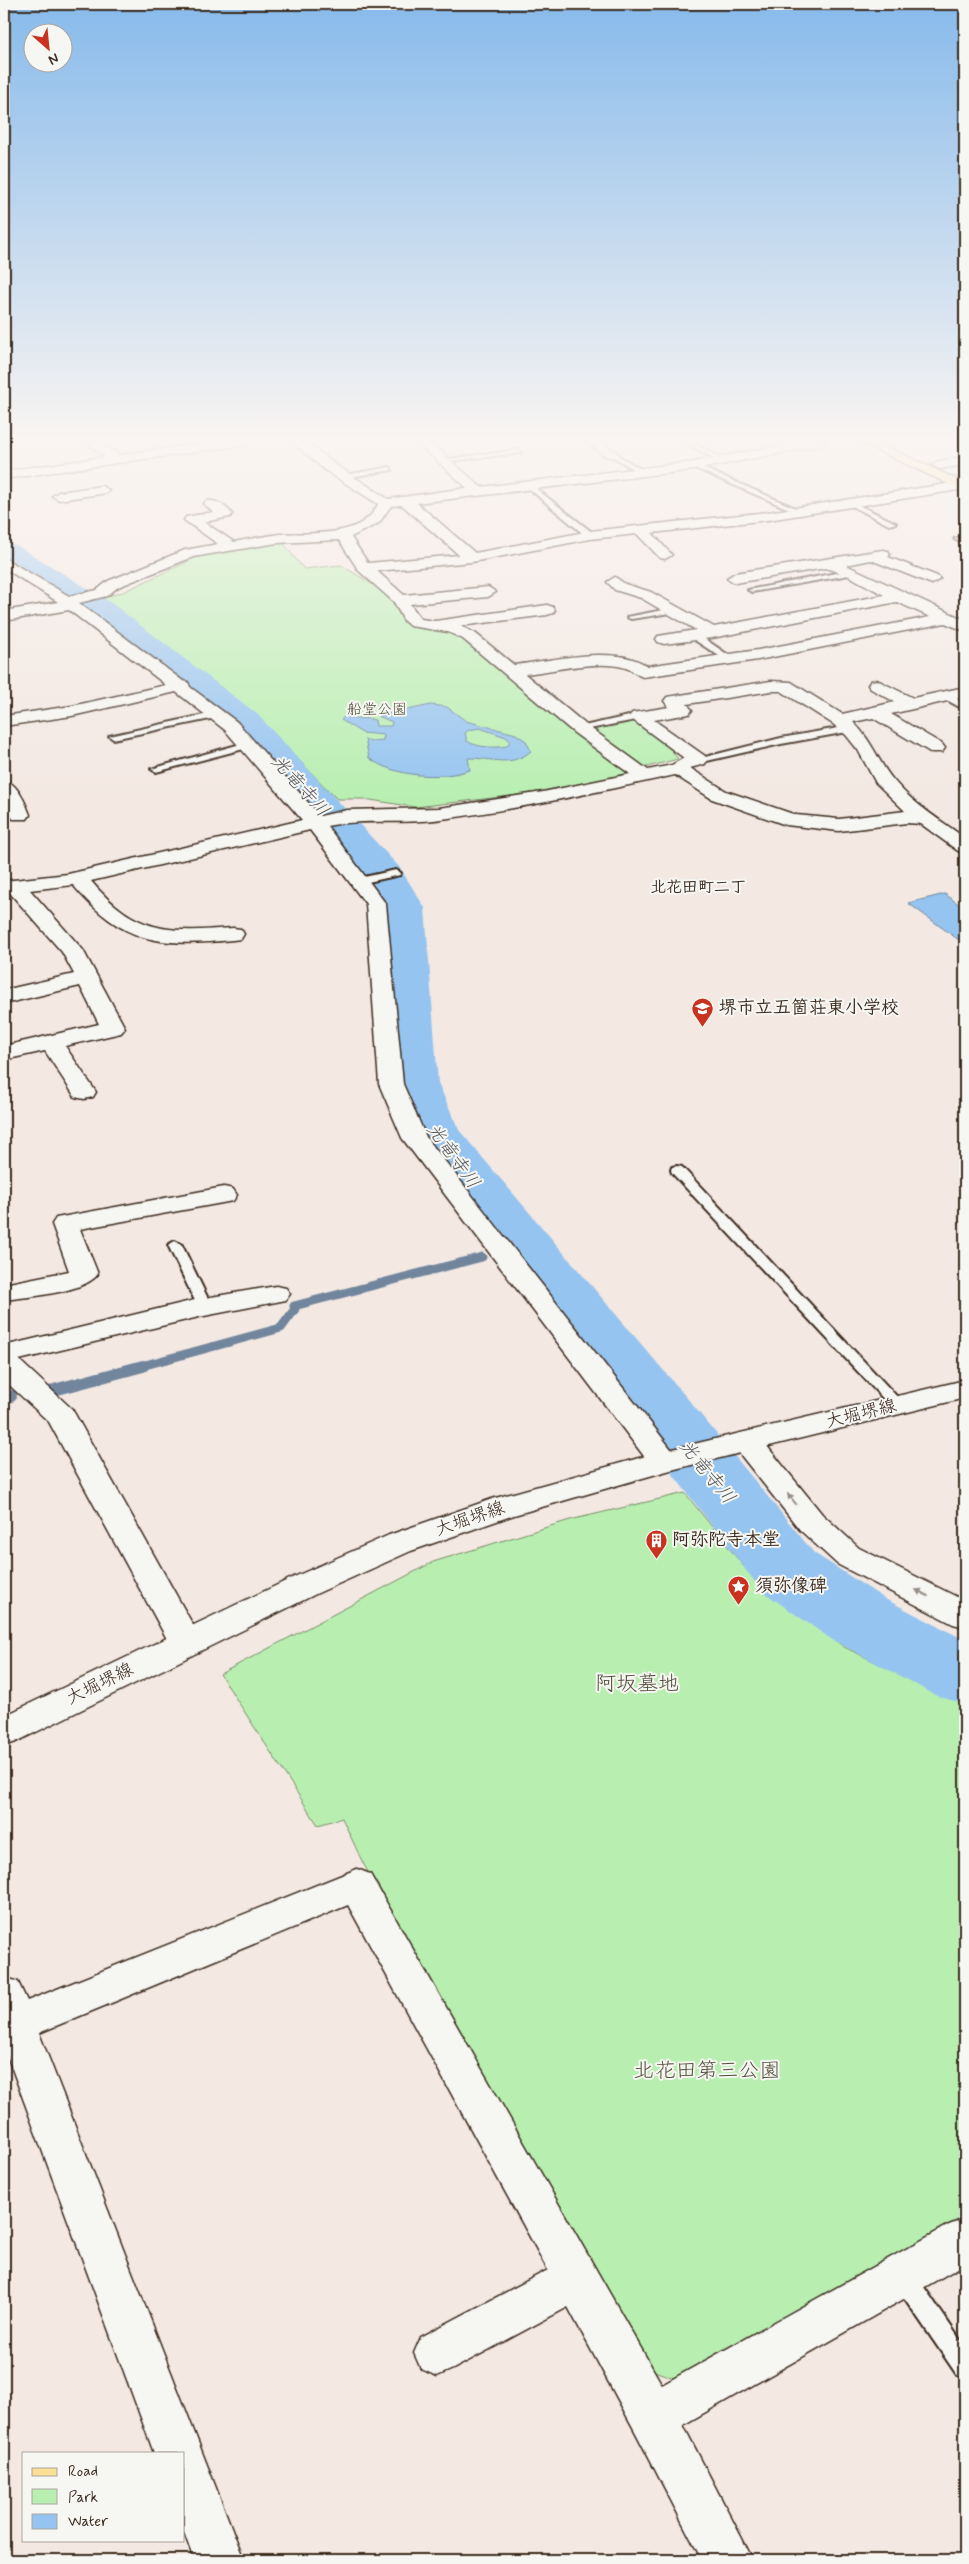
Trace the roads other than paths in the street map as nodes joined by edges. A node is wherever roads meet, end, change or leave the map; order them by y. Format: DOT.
graph roads {
  1 [pos="171,561"];
  2 [pos="359,561"];
  3 [pos="443,561"];
  4 [pos="842,561"];
  5 [pos="891,561"];
  6 [pos="4,562"];
  7 [pos="827,563"];
  8 [pos="364,568"];
  9 [pos="852,572"];
  10 [pos="735,578"];
  11 [pos="932,579"];
  12 [pos="615,582"];
  13 [pos="752,590"];
  14 [pos="665,591"];
  15 [pos="488,592"];
  16 [pos="646,595"];
  17 [pos="899,597"];
  18 [pos="400,600"];
  19 [pos="69,602"];
  20 [pos="547,610"];
  21 [pos="674,610"];
  22 [pos="4,616"];
  23 [pos="631,617"];
  24 [pos="947,618"];
  25 [pos="428,625"];
  26 [pos="965,626"];
  27 [pos="712,632"];
  28 [pos="693,635"];
  29 [pos="664,639"];
  30 [pos="733,661"];
  31 [pos="510,671"];
  32 [pos="643,672"];
  33 [pos="877,685"];
  34 [pos="182,686"];
  35 [pos="771,686"];
  36 [pos="965,692"];
  37 [pos="946,696"];
  38 [pos="673,701"];
  39 [pos="911,704"];
  40 [pos="965,707"];
  41 [pos="876,712"];
  42 [pos="217,715"];
  43 [pos="638,717"];
  44 [pos="4,721"];
  45 [pos="844,724"];
  46 [pos="579,728"];
  47 [pos="113,736"];
  48 [pos="248,745"];
  49 [pos="936,748"];
  50 [pos="698,760"];
  51 [pos="156,769"];
  52 [pos="678,769"];
  53 [pos="645,776"];
  54 [pos="4,786"];
  55 [pos="20,815"];
  56 [pos="926,818"];
  57 [pos="316,822"];
  58 [pos="965,847"];
  59 [pos="396,873"];
  60 [pos="78,878"];
  61 [pos="359,881"];
  62 [pos="9,886"];
  63 [pos="233,934"];
  64 [pos="87,978"];
  65 [pos="4,997"];
  66 [pos="51,1042"];
  67 [pos="4,1053"];
  68 [pos="84,1092"];
  69 [pos="677,1170"];
  70 [pos="224,1194"];
  71 [pos="175,1245"];
  72 [pos="4,1292"];
  73 [pos="276,1294"];
  74 [pos="205,1307"];
  75 [pos="4,1355"];
  76 [pos="4,1362"];
  77 [pos="965,1389"];
  78 [pos="897,1405"];
  79 [pos="747,1442"];
  80 [pos="670,1460"];
  81 [pos="965,1615"];
  82 [pos="186,1642"];
  83 [pos="4,1732"];
  84 [pos="10,2009"];
  85 [pos="965,2240"];
  86 [pos="902,2276"];
  87 [pos="576,2280"];
  88 [pos="437,2352"];
  89 [pos="965,2366"];
  90 [pos="653,2416"];
  91 [pos="178,2452"];
  92 [pos="185,2470"];
  93 [pos="219,2560"];
  94 [pos="728,2560"];
  1 -- 19 [label="street"];
  2 -- 8 [label="street"];
  3 -- 8 [label="street"];
  4 -- 7 [label="street"];
  5 -- 11 [label="street"];
  6 -- 19 [label="street"];
  7 -- 9 [label="street"];
  7 -- 10 [label="street"];
  8 -- 18 [label="street"];
  9 -- 13 [label="lane"];
  9 -- 17 [label="street"];
  12 -- 16 [label="street"];
  14 -- 16 [label="street"];
  15 -- 18 [label="street"];
  16 -- 21 [label="street"];
  17 -- 24 [label="street"];
  17 -- 27 [label="street"];
  18 -- 25 [label="street"];
  19 -- 22 [label="street"];
  19 -- 34 [label="street"];
  20 -- 25 [label="street"];
  21 -- 23 [label="lane"];
  21 -- 27 [label="street"];
  24 -- 26 [label="street"];
  24 -- 30 [label="street"];
  25 -- 31 [label="street"];
  27 -- 28 [label="street"];
  28 -- 29 [label="street"];
  28 -- 30 [label="lane"];
  30 -- 32 [label="street"];
  30 -- 35 [label="street"];
  31 -- 32 [label="street"];
  31 -- 46 [label="street"];
  32 -- 38 [label="street"];
  33 -- 39 [label="street"];
  34 -- 42 [label="street"];
  34 -- 44 [label="street"];
  35 -- 38 [label="street"];
  35 -- 45 [label="street"];
  36 -- 37 [label="street"];
  37 -- 39 [label="street"];
  37 -- 40 [label="lane"];
  38 -- 43 [label="street"];
  39 -- 41 [label="street"];
  41 -- 45 [label="street"];
  41 -- 49 [label="street"];
  42 -- 47 [label="lane"];
  42 -- 48 [label="street"];
  43 -- 46 [label="lane"];
  43 -- 50 [label="street"];
  45 -- 50 [label="lane"];
  45 -- 56 [label="street"];
  46 -- 53 [label="street"];
  48 -- 51 [label="lane"];
  48 -- 57 [label="street"];
  50 -- 52 [label="street"];
  52 -- 53 [label="street"];
  52 -- 56 [label="street"];
  53 -- 57 [label="street"];
  54 -- 55 [label="street"];
  56 -- 58 [label="street"];
  57 -- 60 [label="street"];
  57 -- 61 [label="street"];
  59 -- 61 [label="lane"];
  60 -- 62 [label="street"];
  60 -- 63 [label="street"];
  61 -- 80 [label="street"];
  62 -- 64 [label="street"];
  64 -- 65 [label="street"];
  64 -- 66 [label="street"];
  66 -- 67 [label="street"];
  66 -- 68 [label="street"];
  69 -- 78 [label="lane"];
  70 -- 72 [label="street"];
  71 -- 74 [label="lane"];
  73 -- 74 [label="street"];
  74 -- 75 [label="street"];
  76 -- 82 [label="street"];
  77 -- 78 [label="street, 大堀堺線"];
  78 -- 79 [label="street, 大堀堺線"];
  79 -- 80 [label="street, 大堀堺線"];
  81 -- 79 [label="street, one-way"];
  80 -- 82 [label="street, 大堀堺線"];
  82 -- 83 [label="street, 大堀堺線"];
  84 -- 87 [label="street"];
  84 -- 91 [label="street"];
  85 -- 86 [label="street"];
  86 -- 89 [label="lane"];
  86 -- 90 [label="street"];
  87 -- 88 [label="street"];
  87 -- 90 [label="street"];
  90 -- 94 [label="street"];
  92 -- 93 [label="street"];
}
